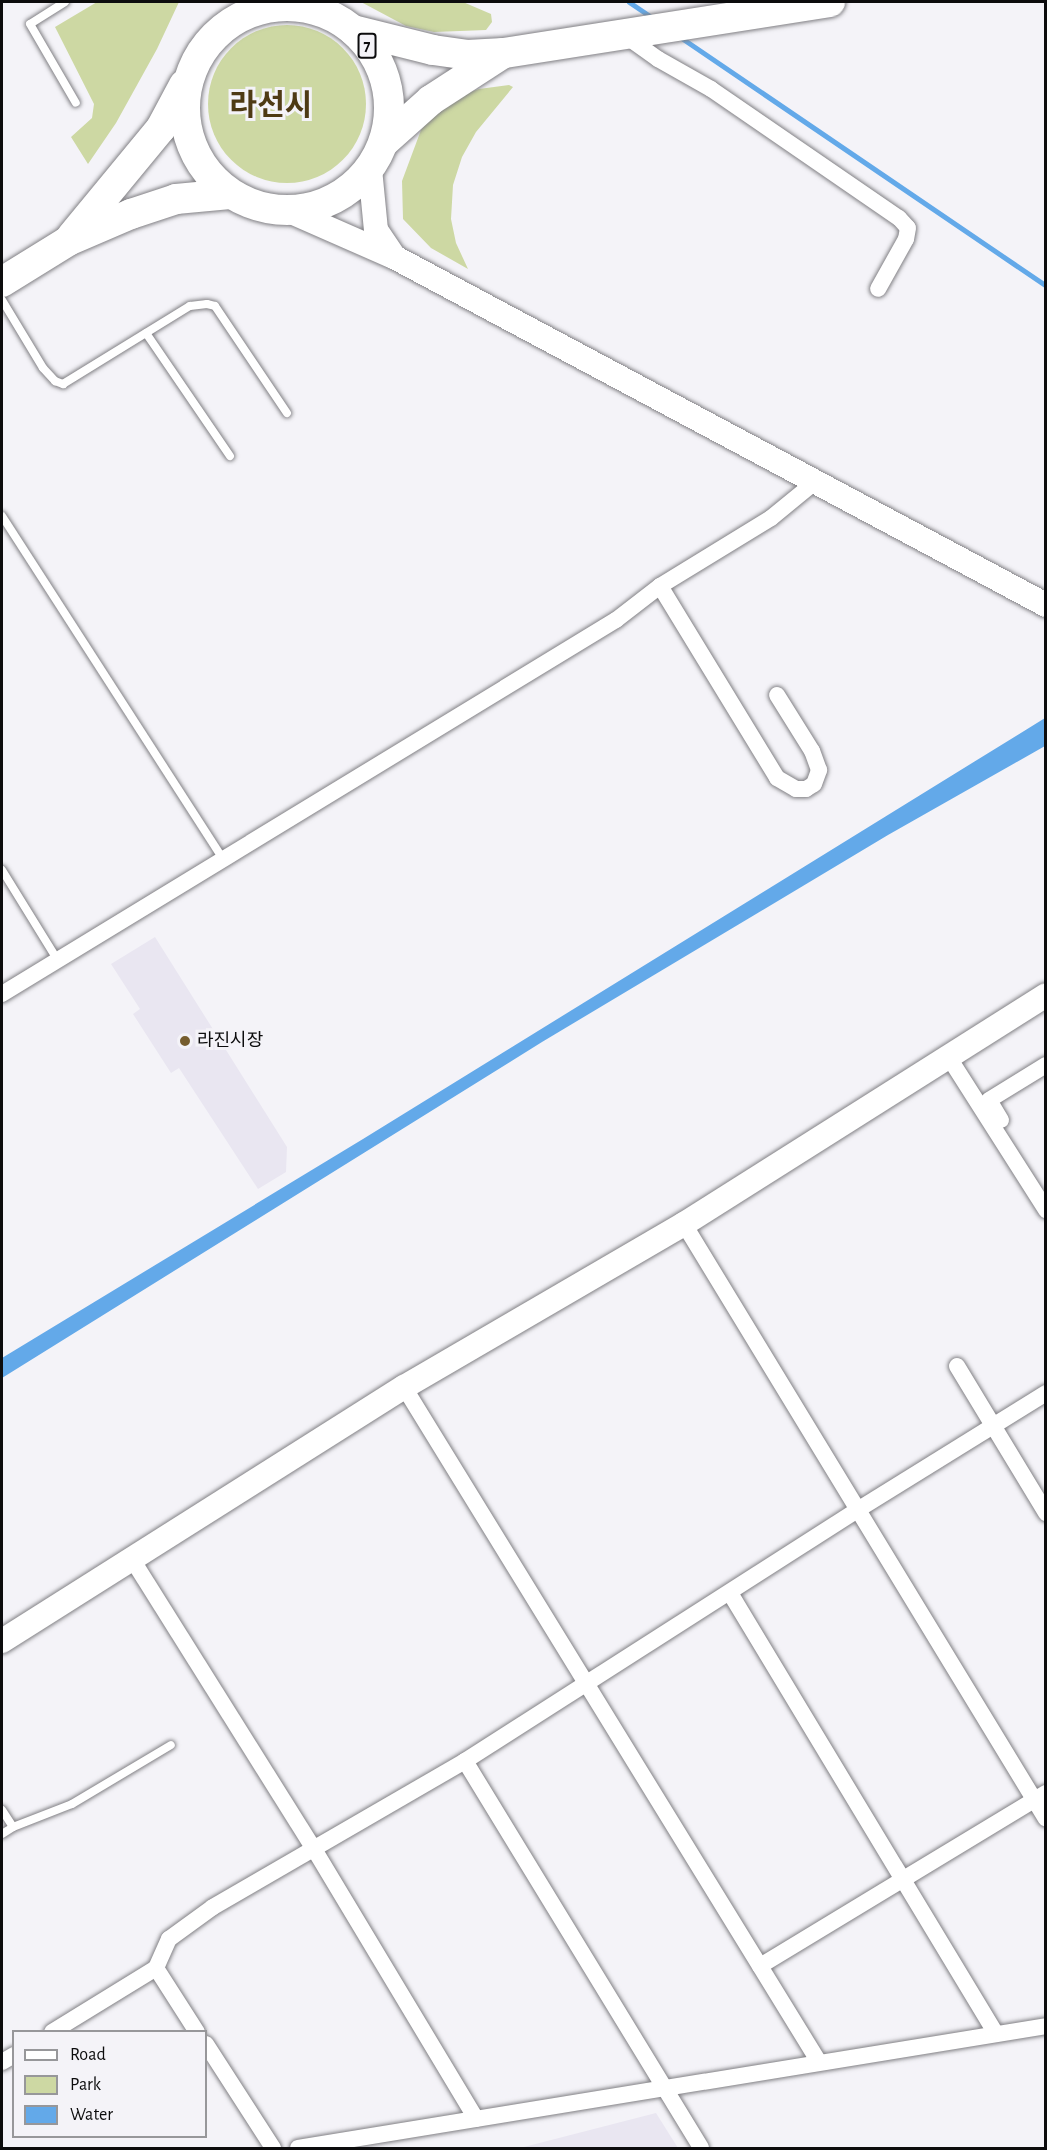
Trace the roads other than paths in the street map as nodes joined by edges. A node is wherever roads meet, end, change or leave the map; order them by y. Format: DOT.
graph roads {
  1 [pos="65,2"];
  2 [pos="830,2"];
  3 [pos="271,4"];
  4 [pos="353,30"];
  5 [pos="633,32"];
  6 [pos="504,53"];
  7 [pos="189,77"];
  8 [pos="76,103"];
  9 [pos="384,142"];
  10 [pos="370,169"];
  11 [pos="230,194"];
  12 [pos="289,211"];
  13 [pos="68,241"];
  14 [pos="394,257"];
  15 [pos="2,282"];
  16 [pos="878,290"];
  17 [pos="2,300"];
  18 [pos="146,333"];
  19 [pos="287,413"];
  20 [pos="230,456"];
  21 [pos="814,482"];
  22 [pos="2,516"];
  23 [pos="660,586"];
  24 [pos="1046,605"];
  25 [pos="777,695"];
  26 [pos="222,858"];
  27 [pos="2,870"];
  28 [pos="57,959"];
  29 [pos="2,994"];
  30 [pos="1046,995"];
  31 [pos="948,1056"];
  32 [pos="1046,1065"];
  33 [pos="1046,1192"];
  34 [pos="1046,1210"];
  35 [pos="684,1224"];
  36 [pos="957,1366"];
  37 [pos="404,1387"];
  38 [pos="1046,1393"];
  39 [pos="993,1425"];
  40 [pos="859,1509"];
  41 [pos="1046,1514"];
  42 [pos="132,1559"];
  43 [pos="730,1593"];
  44 [pos="2,1641"];
  45 [pos="586,1684"];
  46 [pos="171,1745"];
  47 [pos="465,1761"];
  48 [pos="1040,1796"];
  49 [pos="2,1810"];
  50 [pos="1046,1819"];
  51 [pos="13,1827"];
  52 [pos="2,1834"];
  53 [pos="314,1848"];
  54 [pos="903,1879"];
  55 [pos="760,1966"];
  56 [pos="156,1968"];
  57 [pos="1046,2026"];
  58 [pos="54,2030"];
  59 [pos="196,2030"];
  60 [pos="996,2034"];
  61 [pos="207,2049"];
  62 [pos="819,2062"];
  63 [pos="664,2088"];
  64 [pos="476,2119"];
  65 [pos="273,2148"];
  66 [pos="298,2148"];
  67 [pos="701,2148"];
  1 -- 8 [label="lane"];
  2 -- 5 [label="highway, 7"];
  3 -- 4 [label="highway, 7"];
  3 -- 7 [label="highway, 7"];
  4 -- 6 [label="highway, 7"];
  4 -- 9 [label="highway, 7"];
  5 -- 6 [label="highway, 7"];
  5 -- 16 [label="street"];
  6 -- 9 [label="highway, 7"];
  7 -- 11 [label="highway, 7"];
  7 -- 13 [label="highway, 7"];
  9 -- 10 [label="highway, 7"];
  10 -- 12 [label="highway, 7"];
  10 -- 14 [label="street"];
  11 -- 12 [label="highway, 7"];
  11 -- 13 [label="highway, 7"];
  12 -- 14 [label="street"];
  13 -- 15 [label="highway, 7"];
  14 -- 21 [label="street"];
  17 -- 18 [label="lane"];
  18 -- 19 [label="lane"];
  18 -- 20 [label="lane"];
  21 -- 23 [label="street"];
  21 -- 24 [label="street"];
  22 -- 26 [label="lane"];
  23 -- 25 [label="street"];
  23 -- 26 [label="street"];
  26 -- 28 [label="street"];
  27 -- 28 [label="lane"];
  28 -- 29 [label="street"];
  30 -- 31 [label="street"];
  31 -- 34 [label="street"];
  31 -- 35 [label="street"];
  32 -- 33 [label="street"];
  35 -- 37 [label="street"];
  35 -- 40 [label="street"];
  36 -- 39 [label="street"];
  37 -- 42 [label="street"];
  37 -- 45 [label="street"];
  38 -- 39 [label="street"];
  39 -- 40 [label="street"];
  39 -- 41 [label="street"];
  40 -- 43 [label="street"];
  40 -- 48 [label="street"];
  42 -- 44 [label="street"];
  42 -- 53 [label="street"];
  43 -- 45 [label="street"];
  43 -- 54 [label="street"];
  45 -- 47 [label="street"];
  45 -- 55 [label="street"];
  46 -- 51 [label="lane"];
  47 -- 53 [label="street"];
  47 -- 63 [label="street"];
  48 -- 50 [label="street"];
  48 -- 54 [label="street"];
  49 -- 51 [label="lane"];
  51 -- 52 [label="lane"];
  53 -- 56 [label="street"];
  53 -- 64 [label="street"];
  54 -- 55 [label="street"];
  54 -- 60 [label="street"];
  55 -- 62 [label="street"];
  56 -- 58 [label="street"];
  56 -- 59 [label="street"];
  57 -- 60 [label="street"];
  60 -- 62 [label="street"];
  61 -- 65 [label="street"];
  62 -- 63 [label="street"];
  63 -- 64 [label="street"];
  63 -- 67 [label="street"];
  64 -- 66 [label="street"];
}
